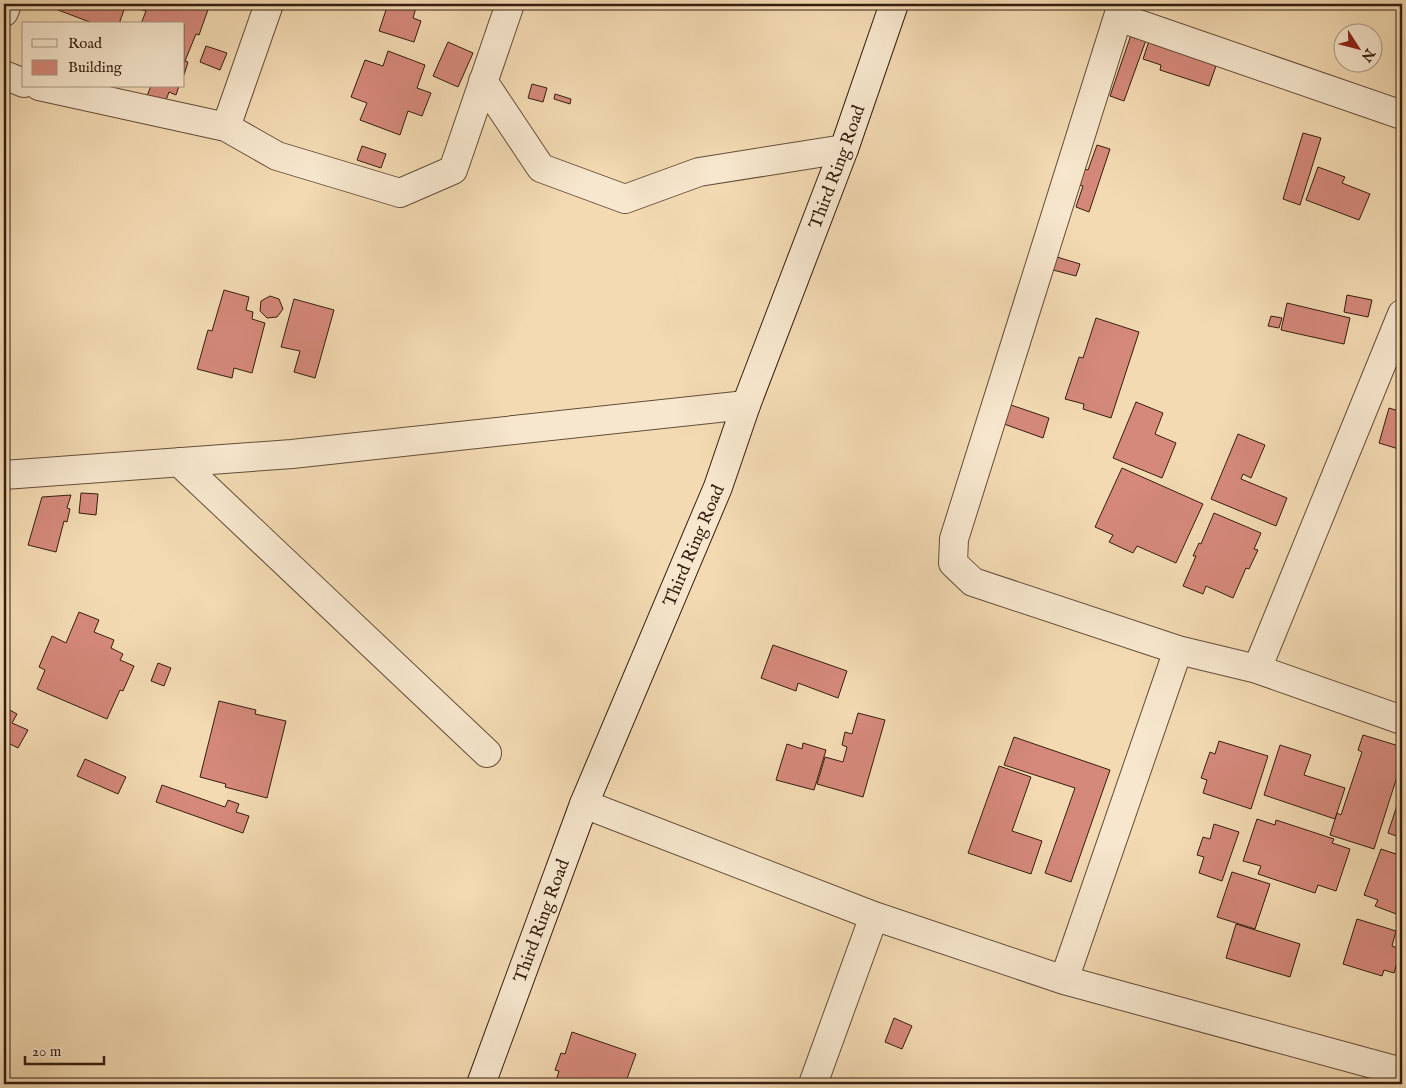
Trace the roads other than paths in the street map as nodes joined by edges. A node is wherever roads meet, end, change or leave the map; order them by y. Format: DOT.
graph roads {
  1 [pos="7,4"];
  2 [pos="269,4"];
  3 [pos="510,4"];
  4 [pos="894,4"];
  5 [pos="1120,10"];
  6 [pos="4,12"];
  7 [pos="4,74"];
  8 [pos="484,81"];
  9 [pos="22,82"];
  10 [pos="48,88"];
  11 [pos="1402,115"];
  12 [pos="226,127"];
  13 [pos="844,149"];
  14 [pos="1402,314"];
  15 [pos="746,405"];
  16 [pos="179,462"];
  17 [pos="4,475"];
  18 [pos="1178,650"];
  19 [pos="1257,669"];
  20 [pos="1402,720"];
  21 [pos="488,753"];
  22 [pos="584,804"];
  23 [pos="874,916"];
  24 [pos="1064,980"];
  25 [pos="1402,1072"];
  26 [pos="481,1084"];
  27 [pos="813,1084"];
  1 -- 6 [label="street"];
  2 -- 12 [label="street"];
  3 -- 8 [label="street"];
  4 -- 13 [label="street, Third Ring Road"];
  5 -- 11 [label="street"];
  5 -- 18 [label="street"];
  7 -- 9 [label="street"];
  8 -- 12 [label="street"];
  8 -- 13 [label="street"];
  10 -- 12 [label="street"];
  13 -- 15 [label="street, Third Ring Road"];
  14 -- 19 [label="street"];
  15 -- 16 [label="street"];
  15 -- 22 [label="street, Third Ring Road"];
  16 -- 17 [label="street"];
  16 -- 21 [label="street"];
  18 -- 19 [label="street"];
  18 -- 24 [label="street"];
  19 -- 20 [label="street"];
  22 -- 23 [label="street"];
  22 -- 26 [label="street, Third Ring Road"];
  23 -- 24 [label="street"];
  23 -- 27 [label="street"];
  24 -- 25 [label="street"];
}
